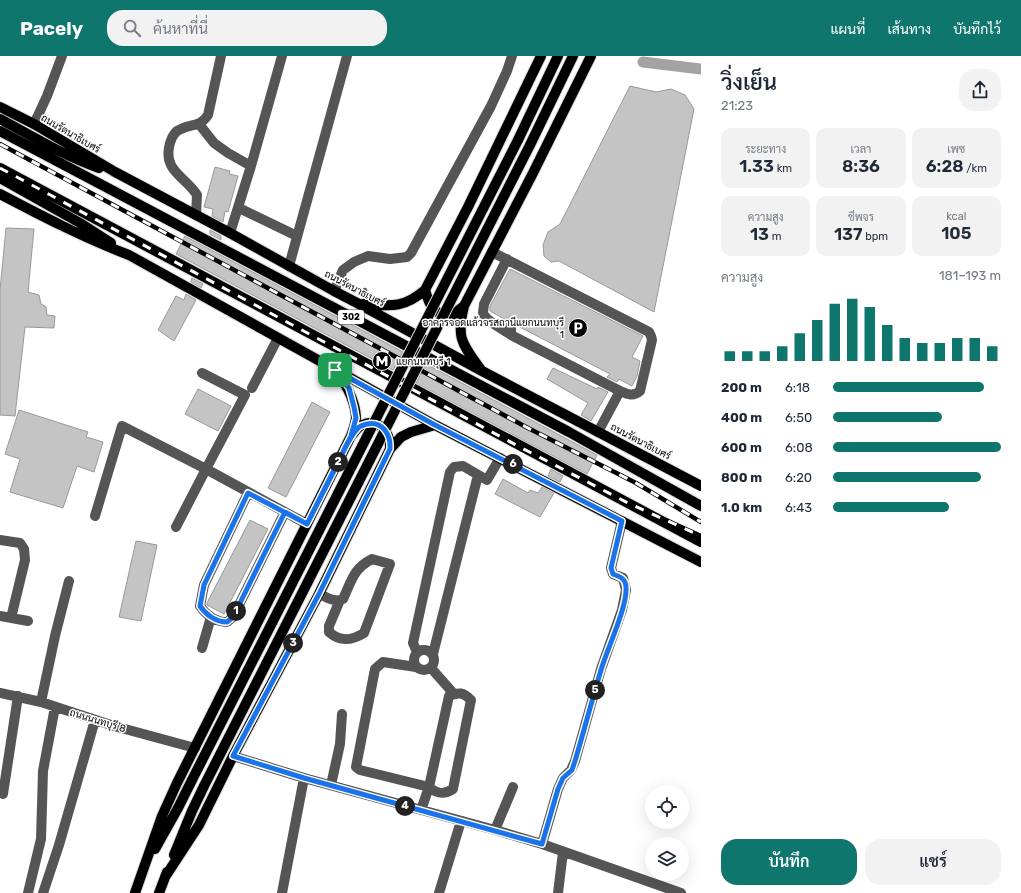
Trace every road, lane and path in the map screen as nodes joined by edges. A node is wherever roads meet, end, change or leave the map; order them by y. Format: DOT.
graph roads {
  1 [pos="62,56"];
  2 [pos="221,56"];
  3 [pos="282,56"];
  4 [pos="347,56"];
  5 [pos="512,56"];
  6 [pos="541,56"];
  7 [pos="558,56"];
  8 [pos="573,56"];
  9 [pos="591,56"];
  10 [pos="0,107"];
  11 [pos="0,119"];
  12 [pos="34,124"];
  13 [pos="199,124"];
  14 [pos="0,131"];
  15 [pos="41,141"];
  16 [pos="60,163"];
  17 [pos="251,166"];
  18 [pos="0,168"];
  19 [pos="115,172"];
  20 [pos="0,178"];
  21 [pos="0,194"];
  22 [pos="239,208"];
  23 [pos="196,215"];
  24 [pos="230,233"];
  25 [pos="297,236"];
  26 [pos="492,252"];
  27 [pos="129,255"];
  28 [pos="507,259"];
  29 [pos="289,266"];
  30 [pos="425,290"];
  31 [pos="334,291"];
  32 [pos="359,304"];
  33 [pos="464,306"];
  34 [pos="511,323"];
  35 [pos="511,335"];
  36 [pos="278,338"];
  37 [pos="335,370"];
  38 [pos="482,371"];
  39 [pos="202,373"];
  40 [pos="252,388"];
  41 [pos="620,391"];
  42 [pos="435,425"];
  43 [pos="598,432"];
  44 [pos="351,436"];
  45 [pos="390,449"];
  46 [pos="500,458"];
  47 [pos="206,469"];
  48 [pos="478,475"];
  49 [pos="701,486"];
  50 [pos="248,493"];
  51 [pos="701,506"];
  52 [pos="285,512"];
  53 [pos="95,516"];
  54 [pos="622,521"];
  55 [pos="307,524"];
  56 [pos="176,527"];
  57 [pos="0,540"];
  58 [pos="701,542"];
  59 [pos="701,562"];
  60 [pos="70,581"];
  61 [pos="319,594"];
  62 [pos="340,600"];
  63 [pos="0,616"];
  64 [pos="211,617"];
  65 [pos="11,618"];
  66 [pos="28,621"];
  67 [pos="202,648"];
  68 [pos="417,652"];
  69 [pos="433,654"];
  70 [pos="416,667"];
  71 [pos="431,668"];
  72 [pos="0,693"];
  73 [pos="454,694"];
  74 [pos="18,696"];
  75 [pos="41,702"];
  76 [pos="55,707"];
  77 [pos="342,714"];
  78 [pos="95,720"];
  79 [pos="195,748"];
  80 [pos="233,756"];
  81 [pos="304,778"];
  82 [pos="331,785"];
  83 [pos="429,787"];
  84 [pos="513,787"];
  85 [pos="4,794"];
  86 [pos="421,810"];
  87 [pos="461,821"];
  88 [pos="495,830"];
  89 [pos="542,844"];
  90 [pos="563,852"];
  91 [pos="141,876"];
  92 [pos="165,877"];
  93 [pos="28,893"];
  94 [pos="44,893"];
  95 [pos="135,893"];
  96 [pos="159,893"];
  97 [pos="282,893"];
  98 [pos="438,893"];
  99 [pos="558,893"];
  100 [pos="681,893"];
  1 -- 12 [label="street"];
  2 -- 13 [label="street"];
  3 -- 17 [label="street"];
  4 -- 25 [label="street"];
  5 -- 31 [label="street"];
  6 -- 30 [label="main road"];
  7 -- 91 [label="main road, bridge"];
  8 -- 92 [label="main road, bridge"];
  9 -- 26 [label="main road"];
  10 -- 12 [label="main road, ถนนรัตนาธิเบศร์ / 302"];
  11 -- 15 [label="main road"];
  12 -- 19 [label="main road, ถนนรัตนาธิเบศร์ / 302"];
  13 -- 17 [label="street"];
  13 -- 23 [label="street"];
  14 -- 16 [label="main road, 302"];
  15 -- 16 [label="main road"];
  15 -- 19 [label="main road"];
  16 -- 51 [label="main road, 302"];
  17 -- 22 [label="street"];
  18 -- 58 [label="main road"];
  19 -- 23 [label="main road, ถนนรัตนาธิเบศร์ / 302"];
  20 -- 27 [label="main road"];
  21 -- 27 [label="main road"];
  22 -- 24 [label="street"];
  22 -- 25 [label="street"];
  23 -- 24 [label="main road, ถนนรัตนาธิเบศร์ / 302"];
  24 -- 29 [label="main road, ถนนรัตนาธิเบศร์ / 302"];
  25 -- 29 [label="street"];
  26 -- 28 [label="street"];
  26 -- 33 [label="main road"];
  27 -- 36 [label="main road"];
  28 -- 35 [label="street"];
  28 -- 41 [label="street"];
  29 -- 31 [label="main road, ถนนรัตนาธิเบศร์ / 302"];
  30 -- 32 [label="main road"];
  30 -- 33 [label="main road"];
  31 -- 32 [label="main road, ถนนรัตนาธิเบศร์ / 302"];
  32 -- 38 [label="main road, ถนนรัตนาธิเบศร์ / 302"];
  33 -- 38 [label="main road"];
  34 -- 35 [label="street"];
  35 -- 41 [label="street"];
  36 -- 37 [label="main road"];
  36 -- 40 [label="street"];
  37 -- 42 [label="main road"];
  37 -- 44 [label="main road"];
  38 -- 43 [label="main road, ถนนรัตนาธิเบศร์ / 302"];
  39 -- 47 [label="street"];
  41 -- 43 [label="street"];
  42 -- 45 [label="main road"];
  42 -- 46 [label="main road"];
  43 -- 49 [label="main road, ถนนรัตนาธิเบศร์ / 302"];
  44 -- 45 [label="main road"];
  44 -- 55 [label="main road"];
  45 -- 61 [label="main road"];
  46 -- 48 [label="street"];
  46 -- 54 [label="main road"];
  47 -- 50 [label="street"];
  47 -- 53 [label="street"];
  47 -- 56 [label="street"];
  48 -- 68 [label="street"];
  48 -- 69 [label="street"];
  50 -- 52 [label="street"];
  50 -- 64 [label="street"];
  52 -- 55 [label="street"];
  52 -- 64 [label="street"];
  54 -- 59 [label="main road"];
  54 -- 89 [label="street"];
  55 -- 79 [label="main road"];
  57 -- 65 [label="street"];
  60 -- 75 [label="street"];
  61 -- 62 [label="street"];
  61 -- 80 [label="main road"];
  62 -- 62 [label="street"];
  63 -- 65 [label="street"];
  64 -- 67 [label="street"];
  65 -- 66 [label="street"];
  68 -- 69 [label="street"];
  68 -- 70 [label="street"];
  69 -- 71 [label="street"];
  70 -- 71 [label="street"];
  70 -- 83 [label="street"];
  71 -- 73 [label="street"];
  72 -- 74 [label="street, ถนนนนทบุรี 8"];
  73 -- 83 [label="street"];
  73 -- 83 [label="street"];
  74 -- 75 [label="street, ถนนนนทบุรี 8"];
  74 -- 85 [label="street"];
  75 -- 76 [label="street, ถนนนนทบุรี 8"];
  76 -- 78 [label="street, ถนนนนทบุรี 8"];
  76 -- 93 [label="street"];
  77 -- 82 [label="street"];
  78 -- 79 [label="street, ถนนนนทบุรี 8"];
  78 -- 94 [label="street"];
  79 -- 91 [label="main road"];
  80 -- 81 [label="street"];
  80 -- 92 [label="main road"];
  81 -- 82 [label="street"];
  81 -- 97 [label="street"];
  82 -- 86 [label="street"];
  83 -- 86 [label="street"];
  84 -- 88 [label="street"];
  86 -- 87 [label="street"];
  87 -- 88 [label="street"];
  87 -- 98 [label="street"];
  88 -- 89 [label="street"];
  89 -- 90 [label="street"];
  90 -- 99 [label="street"];
  90 -- 100 [label="street"];
  91 -- 95 [label="main road"];
  92 -- 96 [label="main road"];
}
